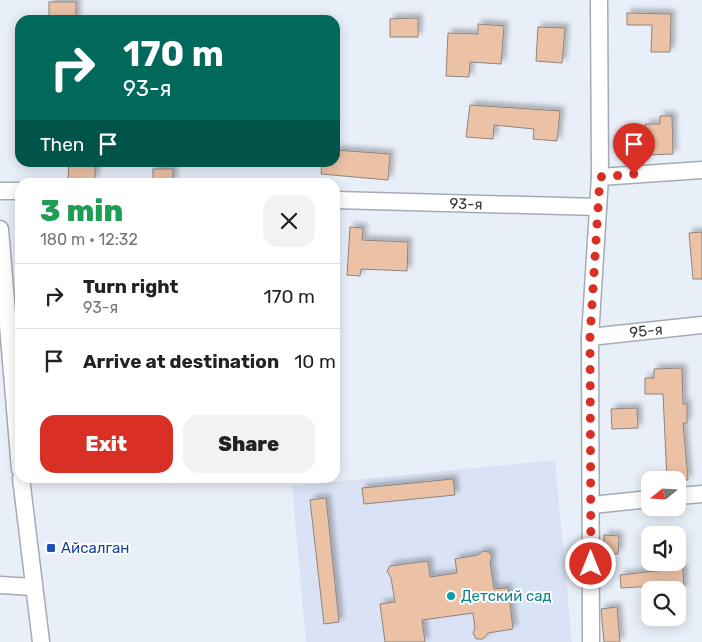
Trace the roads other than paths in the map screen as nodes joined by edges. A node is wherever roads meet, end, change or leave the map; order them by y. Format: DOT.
graph roads {
  1 [pos="599,0"];
  2 [pos="702,170"];
  3 [pos="600,177"];
  4 [pos="0,191"];
  5 [pos="15,191"];
  6 [pos="340,200"];
  7 [pos="598,207"];
  8 [pos="0,229"];
  9 [pos="702,325"];
  10 [pos="590,337"];
  11 [pos="15,392"];
  12 [pos="22,483"];
  13 [pos="702,494"];
  14 [pos="686,495"];
  15 [pos="641,500"];
  16 [pos="592,505"];
  17 [pos="0,585"];
  18 [pos="33,587"];
  19 [pos="41,642"];
  20 [pos="591,642"];
  1 -- 3 [label="street"];
  2 -- 3 [label="street"];
  3 -- 7 [label="street"];
  4 -- 5 [label="street"];
  6 -- 7 [label="street, 93-я"];
  7 -- 10 [label="street"];
  8 -- 11 [label="street"];
  9 -- 10 [label="street, 95-я"];
  10 -- 16 [label="street"];
  12 -- 18 [label="street"];
  13 -- 14 [label="street"];
  15 -- 16 [label="street"];
  16 -- 20 [label="street"];
  17 -- 18 [label="street"];
  18 -- 19 [label="street"];
}
